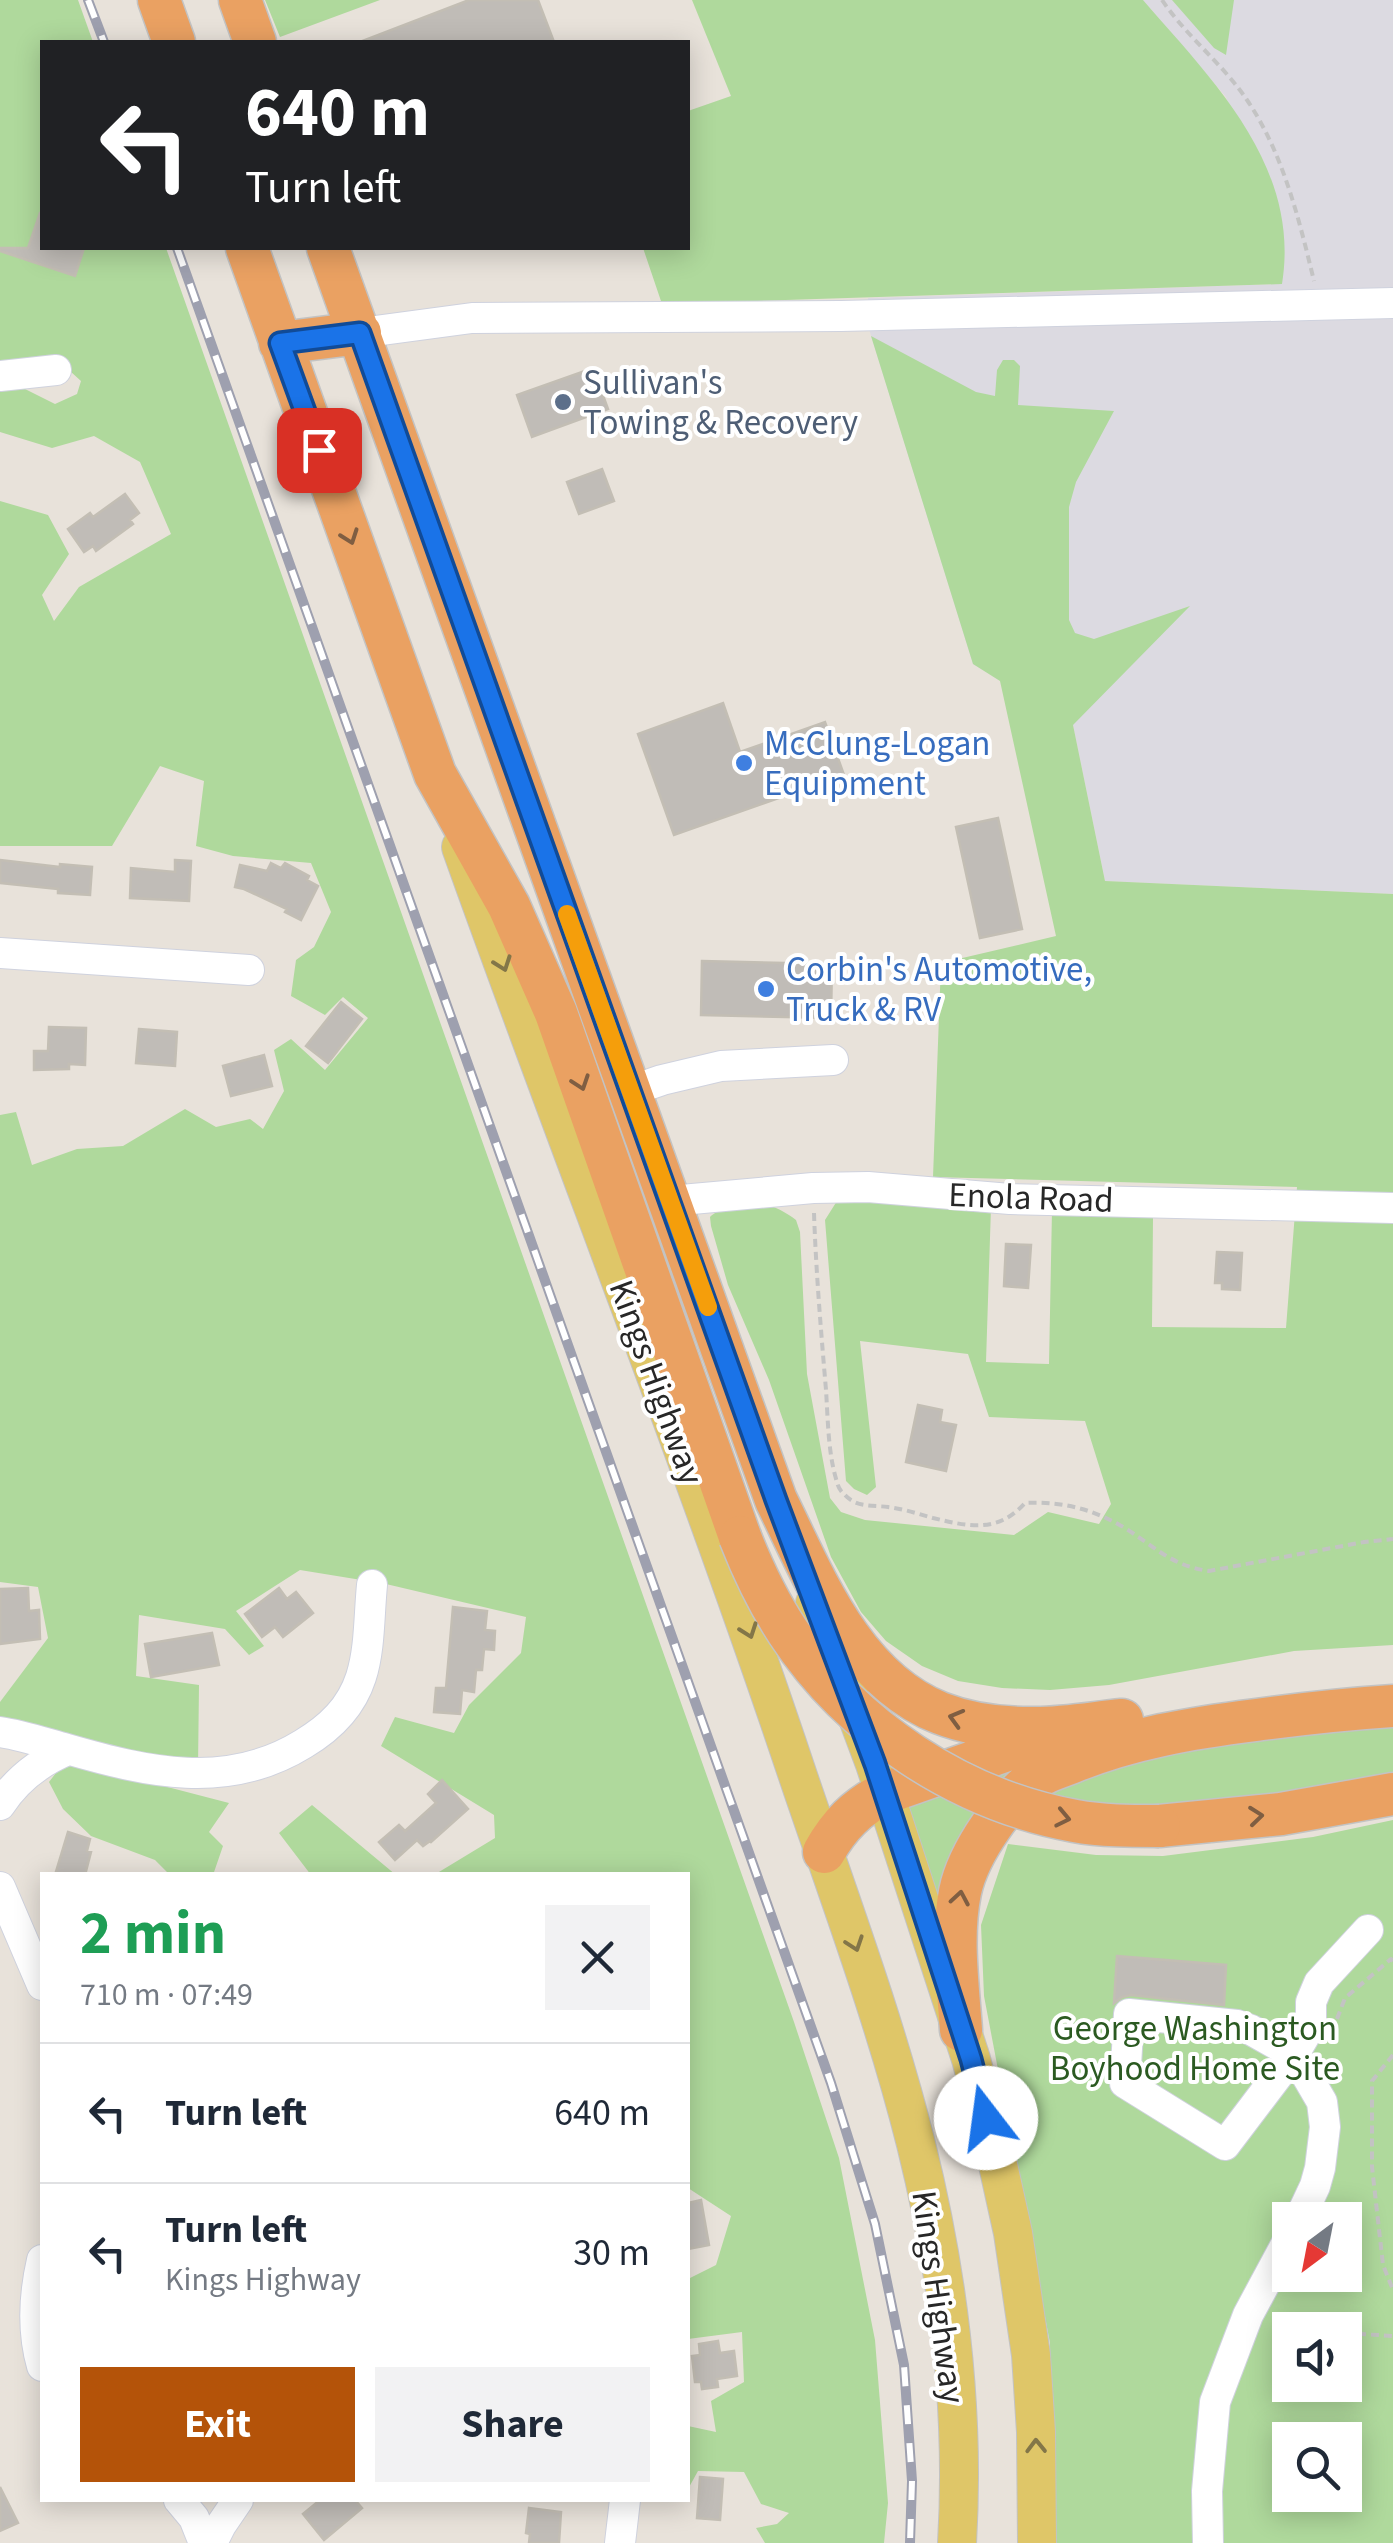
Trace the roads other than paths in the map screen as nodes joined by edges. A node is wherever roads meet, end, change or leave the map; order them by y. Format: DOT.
graph roads {
  1 [pos="158,0"];
  2 [pos="240,0"];
  3 [pos="173,40"];
  4 [pos="254,40"];
  5 [pos="247,250"];
  6 [pos="329,250"];
  7 [pos="1393,303"];
  8 [pos="360,333"];
  9 [pos="280,343"];
  10 [pos="56,370"];
  11 [pos="0,376"];
  12 [pos="435,774"];
  13 [pos="0,953"];
  14 [pos="249,970"];
  15 [pos="833,1060"];
  16 [pos="630,1091"];
  17 [pos="670,1201"];
  18 [pos="1393,1208"];
  19 [pos="776,1500"];
  20 [pos="372,1586"];
  21 [pos="1393,1684"];
  22 [pos="1393,1706"];
  23 [pos="1122,1720"];
  24 [pos="0,1732"];
  25 [pos="68,1750"];
  26 [pos="884,1794"];
  27 [pos="1393,1794"];
  28 [pos="0,1805"];
  29 [pos="824,1852"];
  30 [pos="0,1887"];
  31 [pos="1368,1930"];
  32 [pos="40,1981"];
  33 [pos="962,2030"];
  34 [pos="1294,2054"];
  35 [pos="1307,2202"];
  36 [pos="1272,2272"];
  37 [pos="40,2273"];
  38 [pos="40,2357"];
  39 [pos="182,2502"];
  40 [pos="237,2502"];
  41 [pos="626,2502"];
  42 [pos="204,2543"];
  43 [pos="212,2543"];
  44 [pos="620,2543"];
  45 [pos="957,2543"];
  46 [pos="1037,2543"];
  47 [pos="1208,2543"];
  1 -- 3 [label="highway"];
  2 -- 4 [label="highway"];
  5 -- 9 [label="highway, Kings Highway"];
  6 -- 8 [label="highway, Kings Highway"];
  7 -- 8 [label="street"];
  8 -- 9 [label="highway"];
  8 -- 16 [label="highway, Kings Highway"];
  9 -- 12 [label="highway, Kings Highway, one-way"];
  10 -- 11 [label="street"];
  12 -- 27 [label="highway, one-way, bridge"];
  12 -- 29 [label="main road, Kings Highway, one-way"];
  13 -- 14 [label="street"];
  15 -- 16 [label="street"];
  16 -- 17 [label="highway, Kings Highway"];
  17 -- 18 [label="street, Enola Road"];
  17 -- 19 [label="highway, Kings Highway"];
  23 -- 19 [label="highway, one-way"];
  19 -- 26 [label="main road, Kings Highway"];
  20 -- 25 [label="street"];
  21 -- 23 [label="highway"];
  33 -- 22 [label="highway, one-way"];
  23 -- 26 [label="highway"];
  24 -- 25 [label="street"];
  25 -- 28 [label="street"];
  26 -- 29 [label="highway"];
  26 -- 33 [label="main road, Kings Highway"];
  29 -- 45 [label="main road, Kings Highway, one-way"];
  30 -- 32 [label="street"];
  31 -- 34 [label="street"];
  46 -- 33 [label="main road, Kings Highway, one-way"];
  34 -- 34 [label="street"];
  34 -- 35 [label="street"];
  36 -- 47 [label="street"];
  37 -- 38 [label="street"];
  39 -- 42 [label="street"];
  40 -- 43 [label="street"];
  41 -- 44 [label="street"];
}
